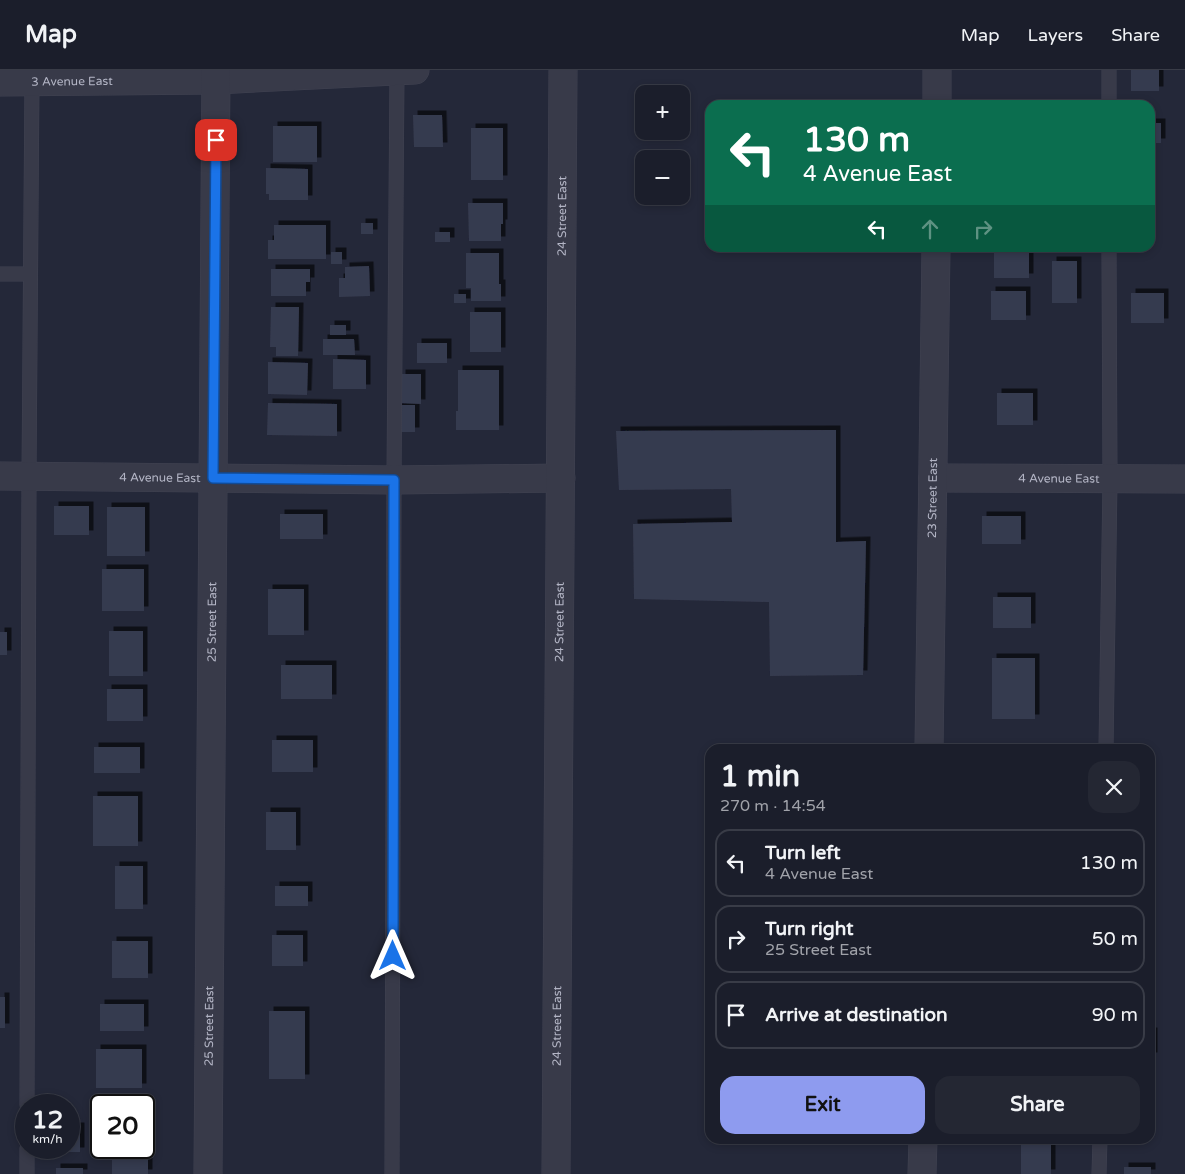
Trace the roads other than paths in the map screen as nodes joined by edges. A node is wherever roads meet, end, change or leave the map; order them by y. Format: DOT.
graph roads {
  1 [pos="403,70"];
  2 [pos="563,70"];
  3 [pos="937,70"];
  4 [pos="1109,70"];
  5 [pos="216,75"];
  6 [pos="32,76"];
  7 [pos="0,82"];
  8 [pos="937,100"];
  9 [pos="1109,100"];
  10 [pos="936,252"];
  11 [pos="1110,252"];
  12 [pos="0,274"];
  13 [pos="30,274"];
  14 [pos="0,476"];
  15 [pos="29,476"];
  16 [pos="213,478"];
  17 [pos="560,478"];
  18 [pos="933,478"];
  19 [pos="1185,479"];
  20 [pos="394,480"];
  21 [pos="1110,480"];
  22 [pos="929,744"];
  23 [pos="1106,744"];
  24 [pos="27,1094"];
  25 [pos="923,1144"];
  26 [pos="1100,1144"];
  27 [pos="27,1159"];
  28 [pos="27,1174"];
  29 [pos="208,1174"];
  30 [pos="392,1174"];
  31 [pos="556,1174"];
  32 [pos="922,1174"];
  33 [pos="1100,1174"];
  1 -- 5 [label="street, 3 Avenue East"];
  1 -- 20 [label="lane"];
  2 -- 17 [label="street, 24 Street East"];
  3 -- 8 [label="street"];
  4 -- 9 [label="lane"];
  5 -- 6 [label="street, 3 Avenue East"];
  5 -- 16 [label="street, 25 Street East"];
  6 -- 7 [label="street, 3 Avenue East"];
  6 -- 13 [label="lane"];
  10 -- 18 [label="street, 23 Street East"];
  11 -- 21 [label="lane"];
  12 -- 13 [label="lane"];
  13 -- 15 [label="lane"];
  14 -- 15 [label="street, 4 Avenue East"];
  15 -- 16 [label="street, 4 Avenue East"];
  15 -- 24 [label="lane"];
  16 -- 20 [label="street, 4 Avenue East"];
  16 -- 29 [label="street, 25 Street East"];
  17 -- 20 [label="street, 4 Avenue East"];
  17 -- 31 [label="street, 24 Street East"];
  18 -- 21 [label="street, 4 Avenue East"];
  18 -- 22 [label="street, 23 Street East"];
  19 -- 21 [label="street, 4 Avenue East"];
  20 -- 30 [label="lane"];
  21 -- 23 [label="lane"];
  25 -- 32 [label="street"];
  26 -- 33 [label="lane"];
  27 -- 28 [label="lane"];
}
